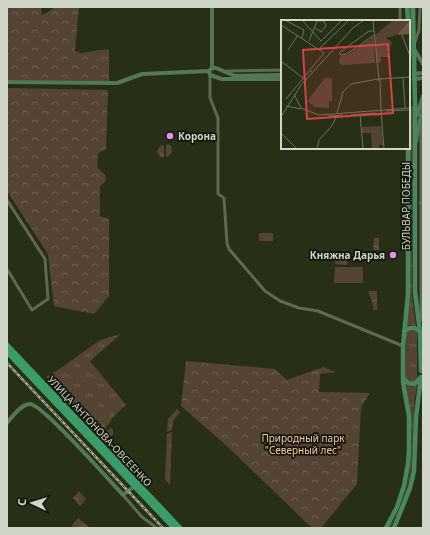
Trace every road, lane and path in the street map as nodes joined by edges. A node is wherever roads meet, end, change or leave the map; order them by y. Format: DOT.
graph roads {
  1 [pos="212,7"];
  2 [pos="400,7"];
  3 [pos="407,7"];
  4 [pos="413,7"];
  5 [pos="420,7"];
  6 [pos="400,20"];
  7 [pos="408,20"];
  8 [pos="414,46"];
  9 [pos="423,64"];
  10 [pos="281,70"];
  11 [pos="210,72"];
  12 [pos="227,72"];
  13 [pos="423,73"];
  14 [pos="281,75"];
  15 [pos="412,76"];
  16 [pos="423,78"];
  17 [pos="222,79"];
  18 [pos="281,79"];
  19 [pos="7,82"];
  20 [pos="423,96"];
  21 [pos="423,106"];
  22 [pos="421,115"];
  23 [pos="415,128"];
  24 [pos="408,149"];
  25 [pos="415,150"];
  26 [pos="7,200"];
  27 [pos="422,203"];
  28 [pos="7,270"];
  29 [pos="419,326"];
  30 [pos="404,331"];
  31 [pos="420,332"];
  32 [pos="7,346"];
  33 [pos="403,346"];
  34 [pos="421,346"];
  35 [pos="7,352"];
  36 [pos="423,353"];
  37 [pos="422,369"];
  38 [pos="420,377"];
  39 [pos="403,378"];
  40 [pos="7,423"];
  41 [pos="136,485"];
  42 [pos="123,495"];
  43 [pos="157,528"];
  44 [pos="174,528"];
  45 [pos="180,528"];
  46 [pos="386,528"];
  47 [pos="394,528"];
  1 -- 11 [label="street"];
  2 -- 6 [label="street"];
  3 -- 7 [label="main road"];
  4 -- 8 [label="main road, БУЛЬВАР ПОБЕДЫ"];
  5 -- 8 [label="street"];
  8 -- 9 [label="street"];
  8 -- 15 [label="main road, БУЛЬВАР ПОБЕДЫ"];
  10 -- 12 [label="street"];
  11 -- 12 [label="street"];
  11 -- 17 [label="street"];
  11 -- 19 [label="street"];
  11 -- 33 [label="street"];
  12 -- 14 [label="street"];
  12 -- 17 [label="street"];
  13 -- 15 [label="street"];
  15 -- 16 [label="street"];
  15 -- 23 [label="main road, БУЛЬВАР ПОБЕДЫ"];
  17 -- 18 [label="street"];
  20 -- 23 [label="street"];
  21 -- 22 [label="street"];
  22 -- 25 [label="street"];
  22 -- 27 [label="street"];
  23 -- 25 [label="main road, БУЛЬВАР ПОБЕДЫ"];
  24 -- 30 [label="main road, БУЛЬВАР ПОБЕДЫ"];
  25 -- 29 [label="main road, БУЛЬВАР ПОБЕДЫ"];
  26 -- 28 [label="street"];
  27 -- 29 [label="street"];
  29 -- 31 [label="main road, БУЛЬВАР ПОБЕДЫ"];
  30 -- 31 [label="main road"];
  30 -- 33 [label="main road, БУЛЬВАР ПОБЕДЫ"];
  31 -- 34 [label="main road, БУЛЬВАР ПОБЕДЫ"];
  32 -- 41 [label="highway, УЛИЦА АНТОНОВА-ОВСЕЕНКО"];
  33 -- 39 [label="main road, БУЛЬВАР ПОБЕДЫ"];
  34 -- 36 [label="street"];
  34 -- 37 [label="main road, БУЛЬВАР ПОБЕДЫ"];
  35 -- 41 [label="highway, УЛИЦА АНТОНОВА-ОВСЕЕНКО"];
  37 -- 38 [label="street, БУЛЬВАР ПОБЕДЫ"];
  38 -- 39 [label="main road"];
  38 -- 47 [label="main road, БУЛЬВАР ПОБЕДЫ"];
  39 -- 46 [label="main road, БУЛЬВАР ПОБЕДЫ"];
  40 -- 42 [label="street"];
  41 -- 42 [label="street"];
  41 -- 44 [label="highway, УЛИЦА АНТОНОВА-ОВСЕЕНКО"];
  41 -- 45 [label="highway, УЛИЦА АНТОНОВА-ОВСЕЕНКО"];
  42 -- 43 [label="street"];
}
